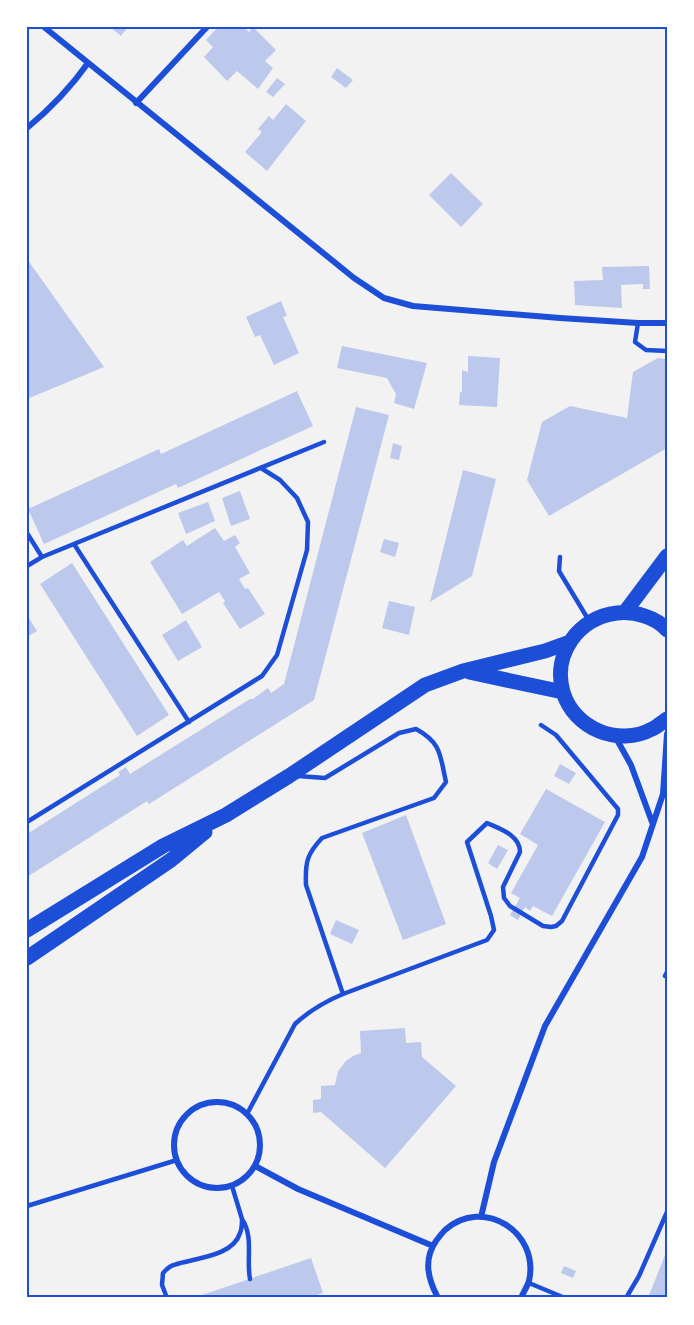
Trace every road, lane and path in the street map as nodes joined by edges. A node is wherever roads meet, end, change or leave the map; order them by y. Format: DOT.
graph roads {
  1 [pos="44,27"];
  2 [pos="207,27"];
  3 [pos="88,63"];
  4 [pos="136,103"];
  5 [pos="27,128"];
  6 [pos="638,323"];
  7 [pos="667,323"];
  8 [pos="667,351"];
  9 [pos="324,442"];
  10 [pos="261,468"];
  11 [pos="27,533"];
  12 [pos="74,544"];
  13 [pos="667,556"];
  14 [pos="42,557"];
  15 [pos="560,557"];
  16 [pos="27,566"];
  17 [pos="625,612"];
  18 [pos="589,622"];
  19 [pos="666,625"];
  20 [pos="570,642"];
  21 [pos="463,671"];
  22 [pos="563,692"];
  23 [pos="667,718"];
  24 [pos="189,722"];
  25 [pos="541,725"];
  26 [pos="667,734"];
  27 [pos="616,736"];
  28 [pos="289,776"];
  29 [pos="226,815"];
  30 [pos="27,822"];
  31 [pos="653,822"];
  32 [pos="27,930"];
  33 [pos="27,958"];
  34 [pos="343,994"];
  35 [pos="247,1114"];
  36 [pos="177,1160"];
  37 [pos="255,1166"];
  38 [pos="232,1186"];
  39 [pos="27,1206"];
  40 [pos="667,1212"];
  41 [pos="481,1217"];
  42 [pos="242,1219"];
  43 [pos="433,1246"];
  44 [pos="250,1279"];
  45 [pos="528,1283"];
  46 [pos="167,1298"];
  47 [pos="438,1298"];
  48 [pos="521,1298"];
  49 [pos="565,1298"];
  50 [pos="626,1298"];
  1 -- 3 [label="street"];
  2 -- 4 [label="street"];
  3 -- 4 [label="street"];
  3 -- 5 [label="street"];
  4 -- 6 [label="street"];
  6 -- 7 [label="street"];
  6 -- 8 [label="lane"];
  9 -- 10 [label="lane"];
  10 -- 12 [label="lane"];
  10 -- 24 [label="lane"];
  11 -- 14 [label="lane"];
  12 -- 14 [label="lane"];
  12 -- 24 [label="lane"];
  13 -- 17 [label="main road"];
  14 -- 16 [label="lane"];
  15 -- 18 [label="lane"];
  17 -- 18 [label="main road"];
  17 -- 19 [label="main road"];
  18 -- 20 [label="main road"];
  20 -- 21 [label="main road"];
  20 -- 22 [label="main road"];
  21 -- 22 [label="main road"];
  21 -- 28 [label="main road"];
  22 -- 27 [label="main road"];
  23 -- 27 [label="main road"];
  24 -- 30 [label="lane"];
  25 -- 34 [label="lane"];
  26 -- 31 [label="street"];
  27 -- 31 [label="street"];
  28 -- 29 [label="main road"];
  28 -- 34 [label="lane"];
  29 -- 32 [label="main road"];
  29 -- 33 [label="main road"];
  31 -- 41 [label="street"];
  34 -- 35 [label="lane"];
  35 -- 36 [label="street"];
  35 -- 37 [label="street"];
  36 -- 38 [label="street"];
  36 -- 39 [label="lane"];
  37 -- 38 [label="street"];
  37 -- 43 [label="street"];
  38 -- 42 [label="lane"];
  40 -- 50 [label="lane"];
  41 -- 43 [label="street"];
  41 -- 45 [label="street"];
  42 -- 44 [label="lane"];
  42 -- 46 [label="lane"];
  43 -- 47 [label="street"];
  45 -- 48 [label="street"];
  45 -- 49 [label="lane"];
}
